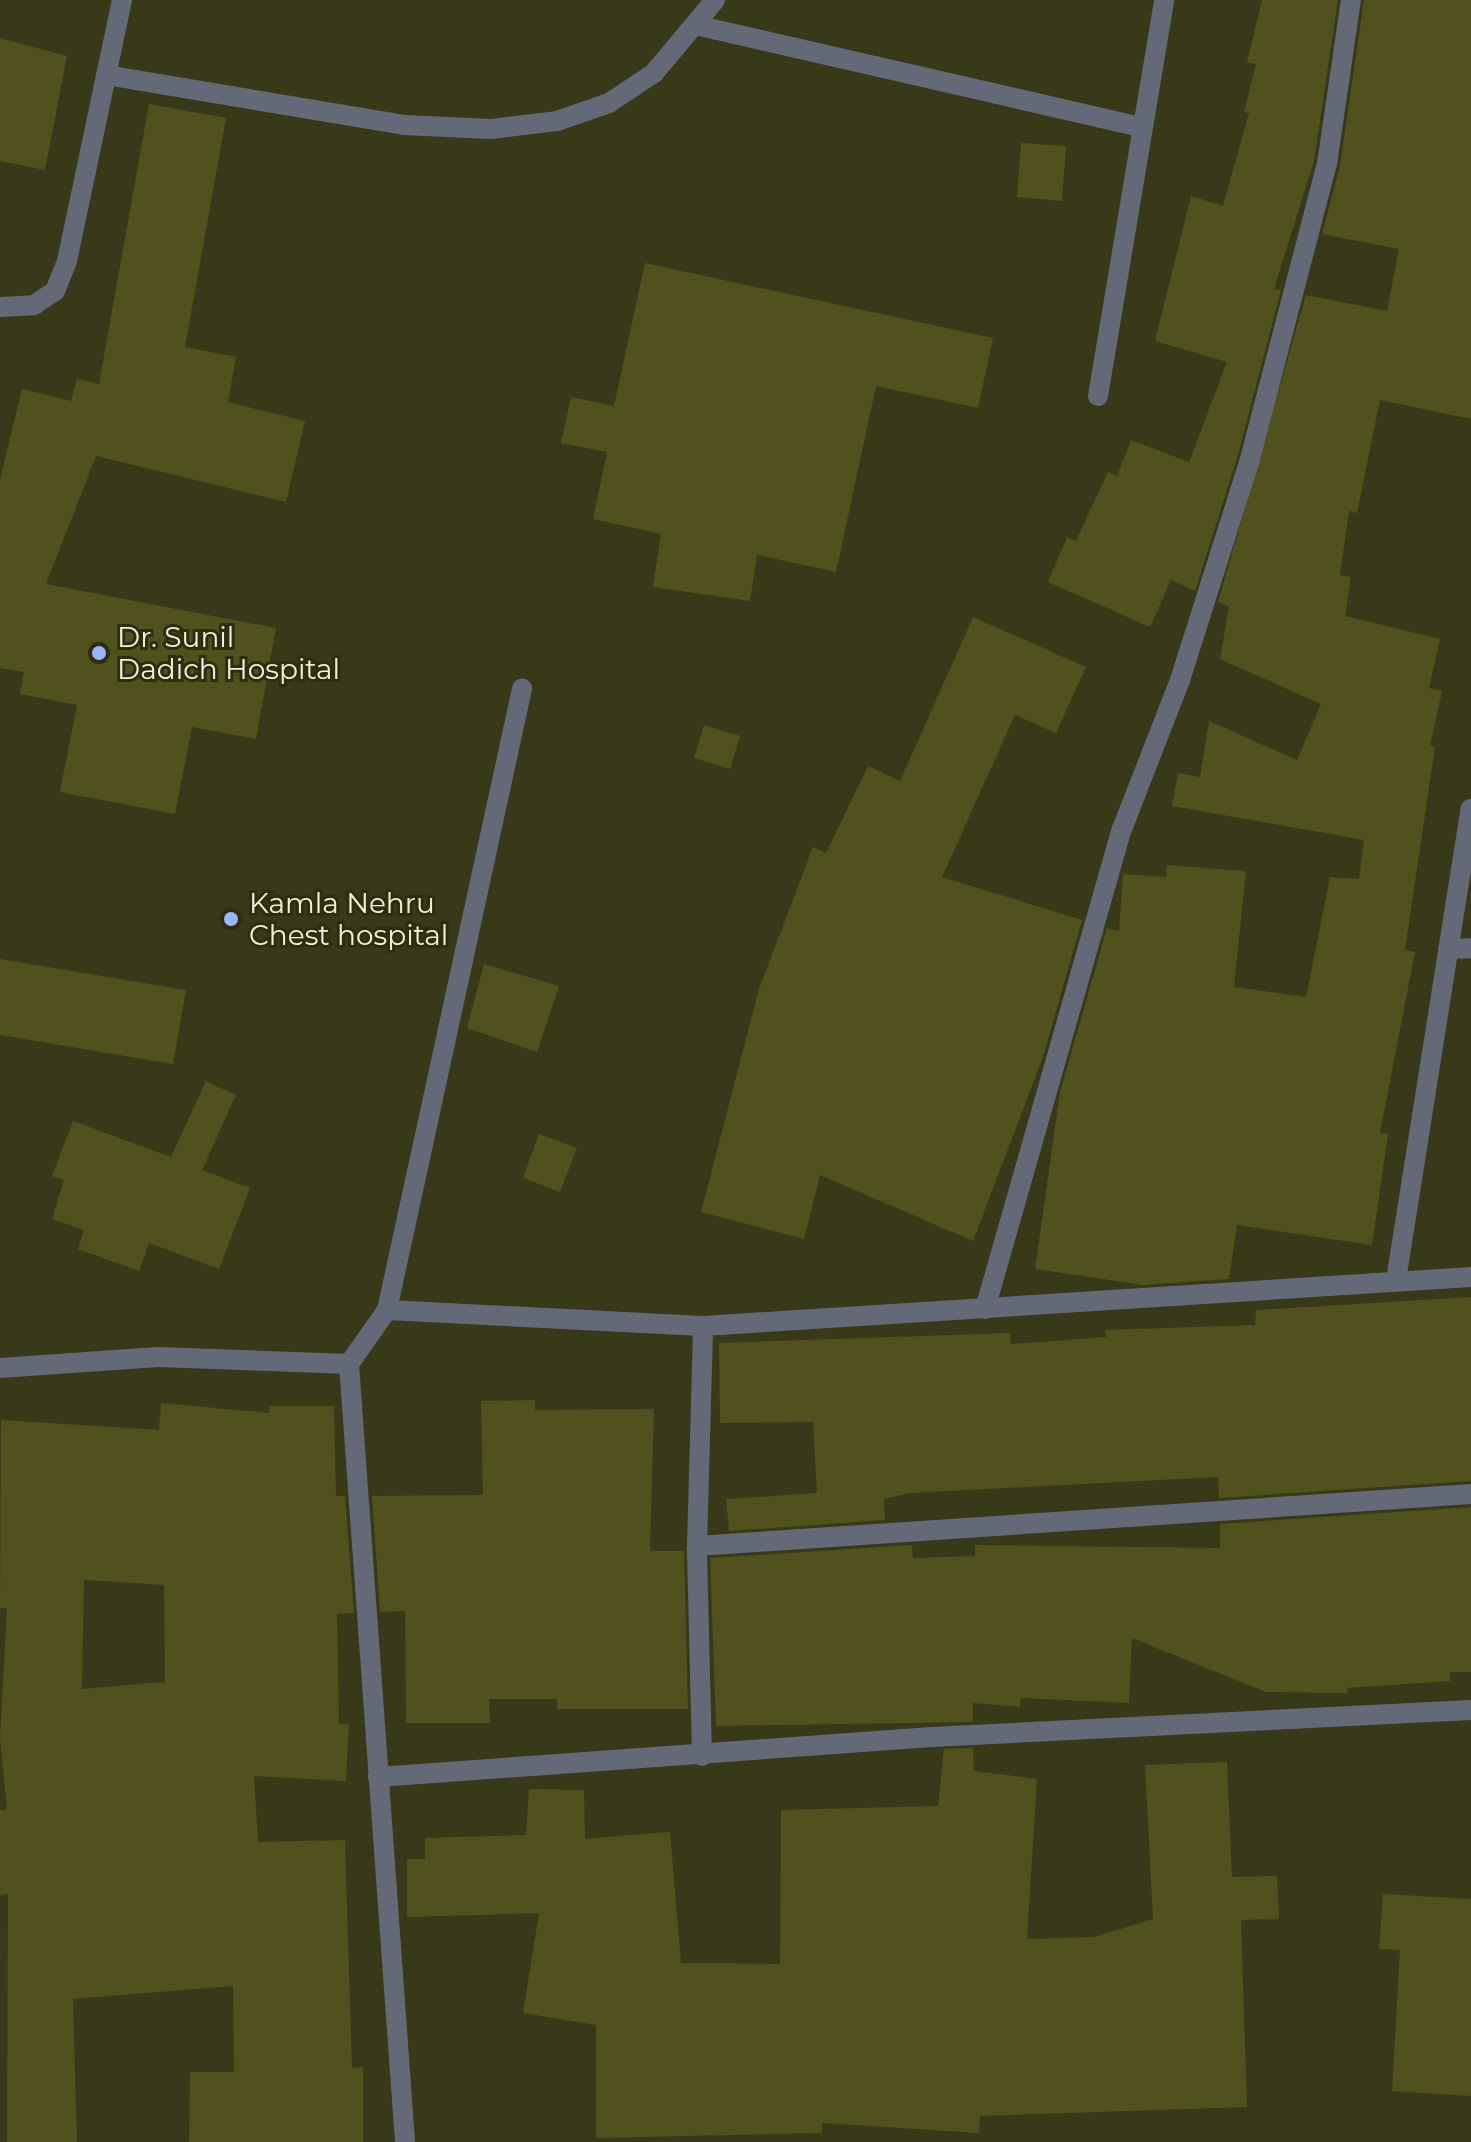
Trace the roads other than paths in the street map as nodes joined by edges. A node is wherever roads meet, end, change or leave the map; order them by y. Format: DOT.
graph roads {
  1 [pos="122,0"];
  2 [pos="715,0"];
  3 [pos="1164,0"];
  4 [pos="1351,0"];
  5 [pos="700,26"];
  6 [pos="106,75"];
  7 [pos="1141,127"];
  8 [pos="0,307"];
  9 [pos="1098,396"];
  10 [pos="522,689"];
  11 [pos="1471,809"];
  12 [pos="1471,948"];
  13 [pos="1448,949"];
  14 [pos="1471,1277"];
  15 [pos="1396,1280"];
  16 [pos="985,1309"];
  17 [pos="387,1310"];
  18 [pos="703,1326"];
  19 [pos="349,1364"];
  20 [pos="0,1368"];
  21 [pos="1471,1494"];
  22 [pos="697,1546"];
  23 [pos="1471,1710"];
  24 [pos="702,1756"];
  25 [pos="378,1777"];
  26 [pos="405,2142"];
  1 -- 6 [label="street"];
  2 -- 5 [label="street"];
  3 -- 7 [label="street"];
  4 -- 16 [label="street"];
  5 -- 6 [label="street"];
  5 -- 7 [label="street"];
  6 -- 8 [label="street"];
  7 -- 9 [label="street"];
  10 -- 17 [label="street"];
  11 -- 13 [label="street"];
  12 -- 13 [label="street"];
  13 -- 15 [label="street"];
  14 -- 15 [label="street"];
  15 -- 16 [label="street"];
  16 -- 18 [label="street"];
  17 -- 18 [label="street"];
  17 -- 19 [label="street"];
  18 -- 22 [label="street"];
  19 -- 20 [label="street"];
  19 -- 25 [label="street"];
  21 -- 22 [label="street"];
  22 -- 24 [label="street"];
  23 -- 24 [label="street"];
  24 -- 25 [label="street"];
  25 -- 26 [label="street"];
}
